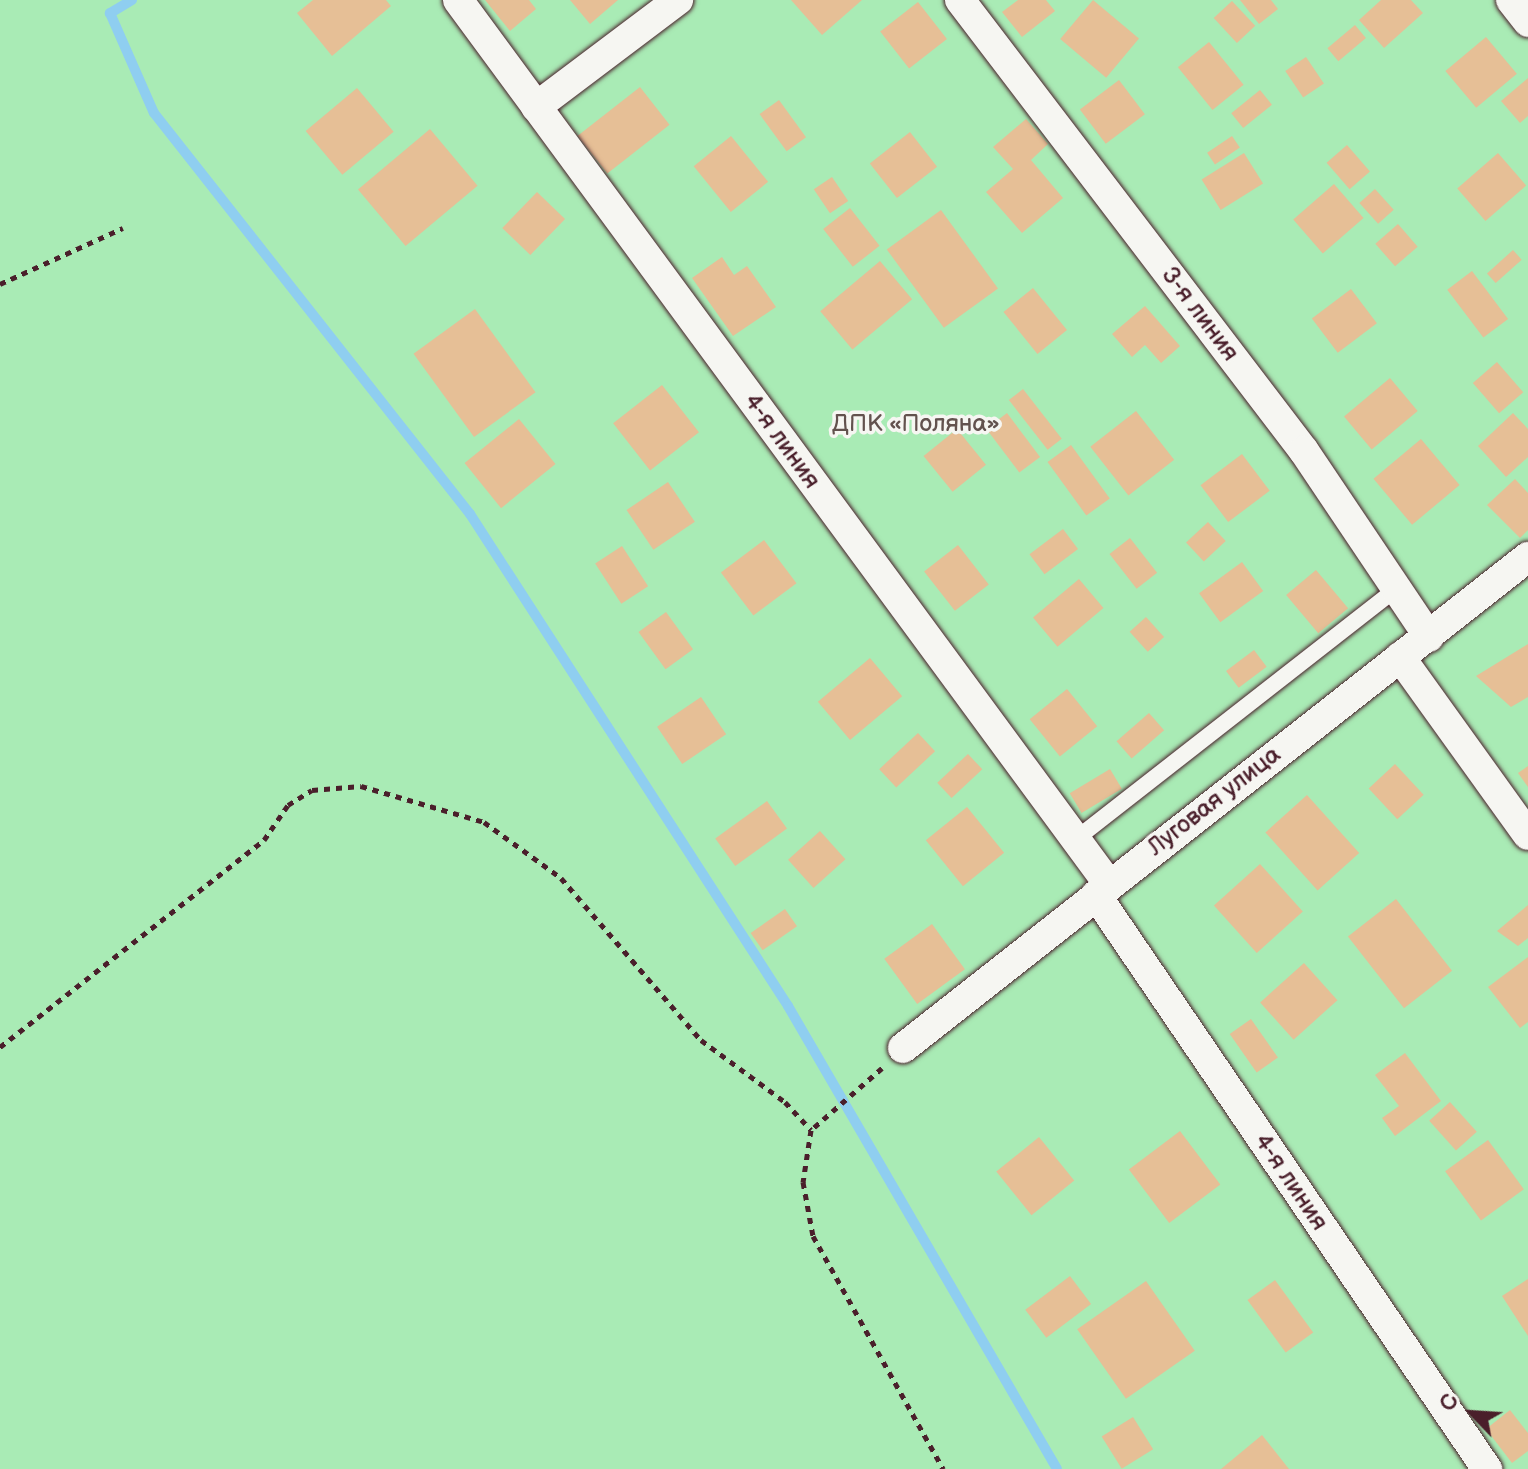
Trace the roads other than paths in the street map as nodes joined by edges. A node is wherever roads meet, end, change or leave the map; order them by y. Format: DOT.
graph roads {
  1 [pos="458,0"];
  2 [pos="678,0"];
  3 [pos="960,0"];
  4 [pos="1511,0"];
  5 [pos="1528,22"];
  6 [pos="536,107"];
  7 [pos="1528,557"];
  8 [pos="1397,588"];
  9 [pos="1429,637"];
  10 [pos="1400,657"];
  11 [pos="1528,835"];
  12 [pos="1076,839"];
  13 [pos="1102,889"];
  14 [pos="903,1048"];
  15 [pos="1487,1469"];
  1 -- 6 [label="street, 4-я линия"];
  2 -- 6 [label="street"];
  3 -- 8 [label="street, 3-я линия"];
  4 -- 5 [label="street"];
  6 -- 12 [label="street, 4-я линия"];
  7 -- 9 [label="street, Луговая улица"];
  8 -- 9 [label="street, 3-я линия"];
  8 -- 12 [label="lane"];
  9 -- 10 [label="street, Луговая улица"];
  10 -- 11 [label="street"];
  10 -- 13 [label="street, Луговая улица"];
  12 -- 13 [label="street, 4-я линия"];
  13 -- 14 [label="street, Луговая улица"];
  13 -- 15 [label="street, 4-я линия"];
}
